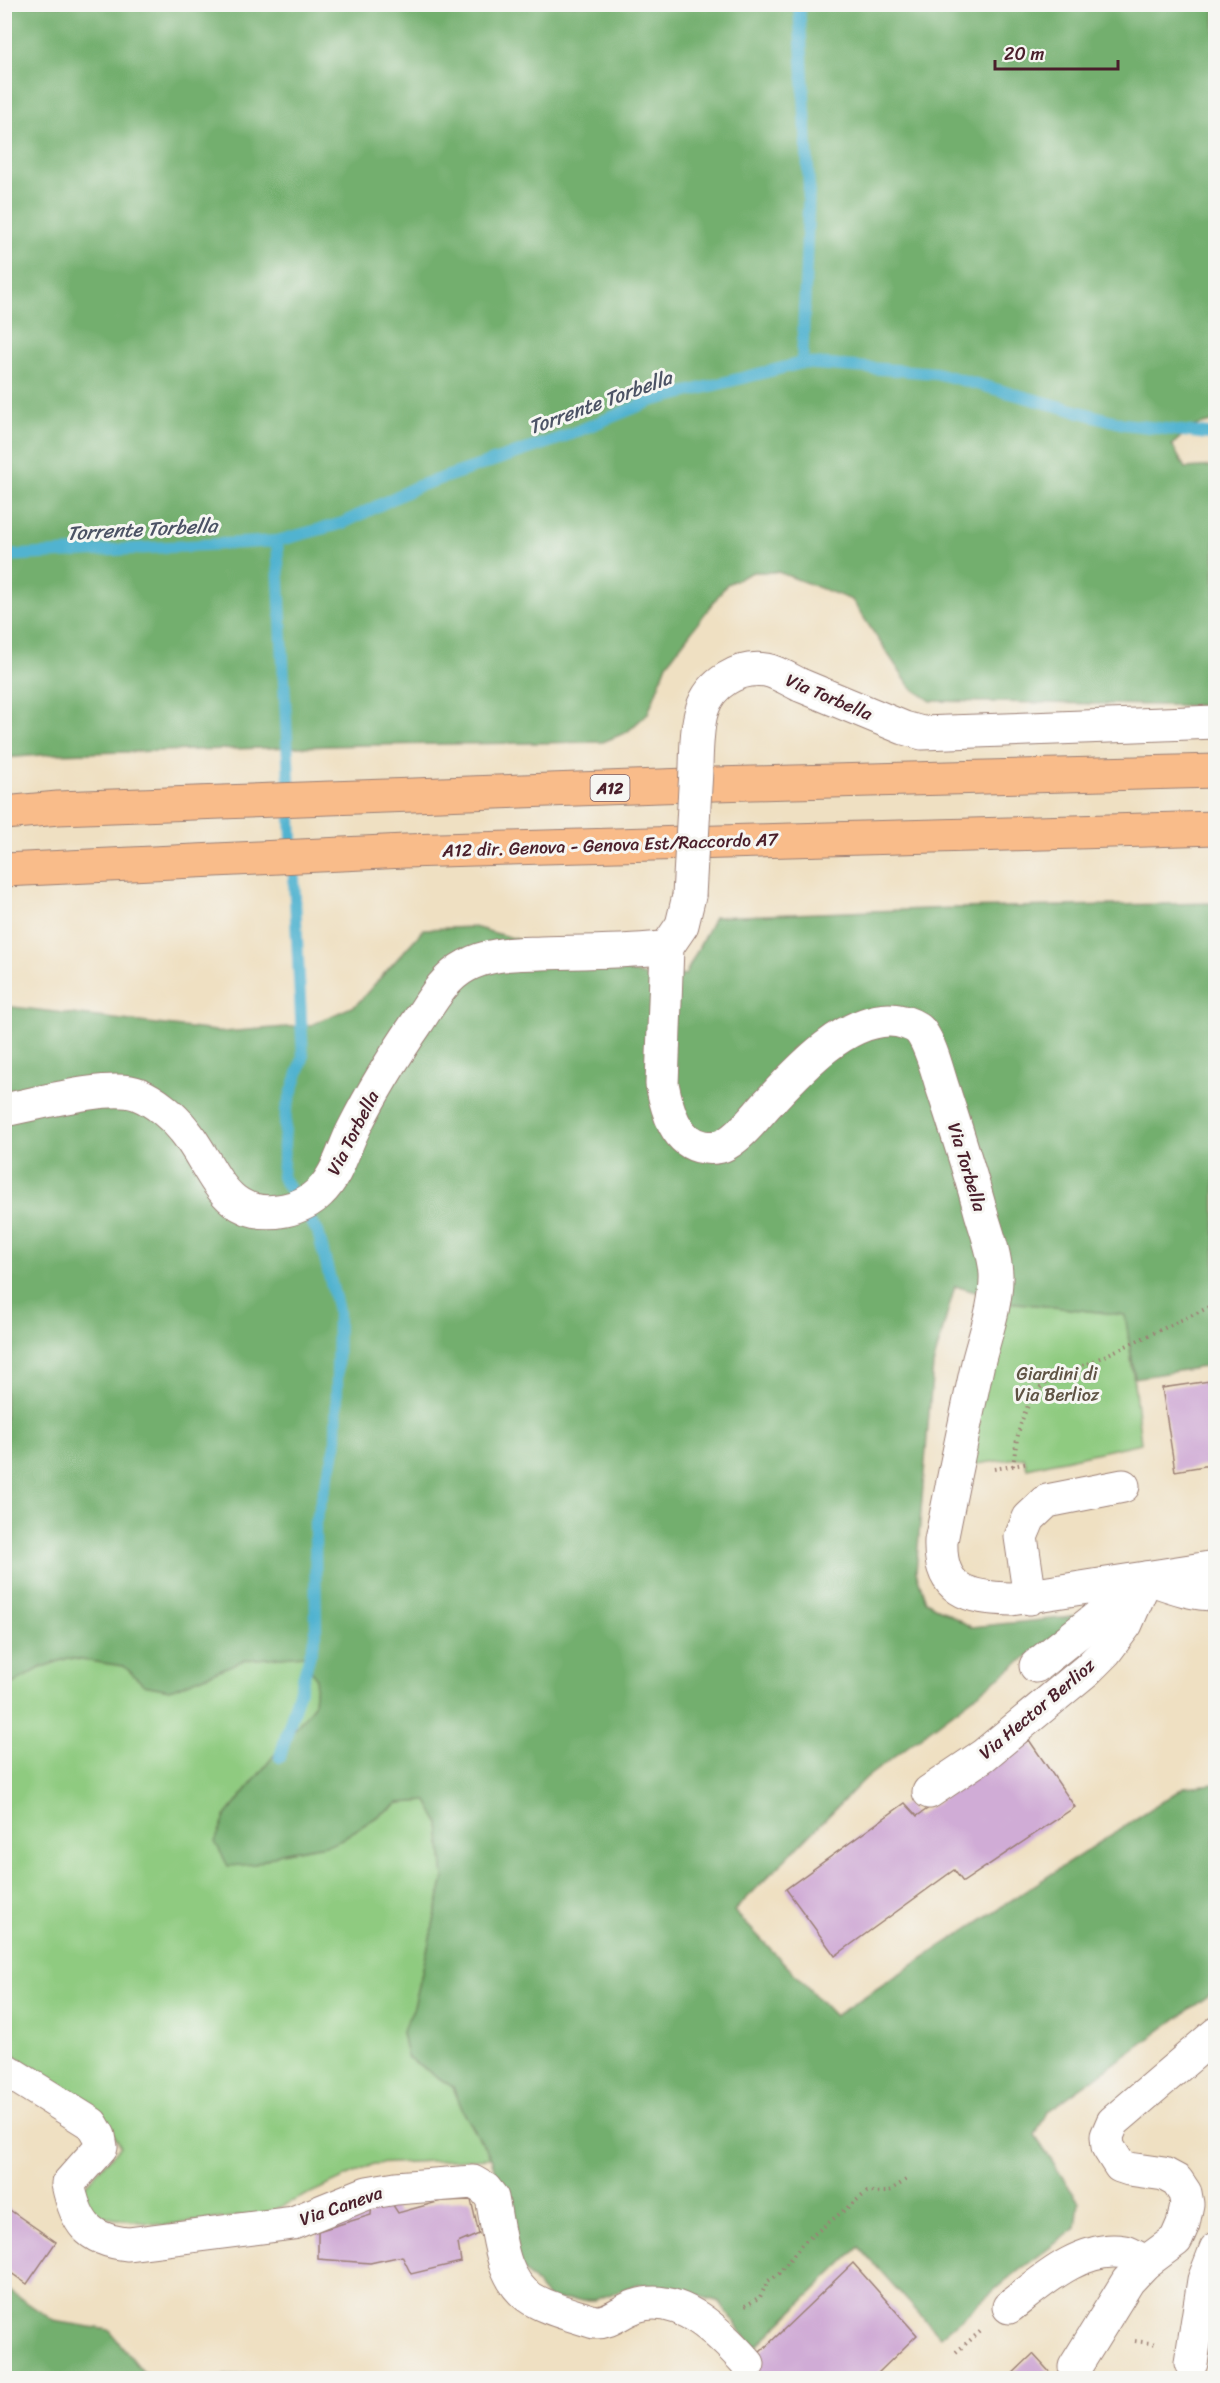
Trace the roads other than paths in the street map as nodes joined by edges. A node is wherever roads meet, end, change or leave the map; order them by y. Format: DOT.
graph roads {
  1 [pos="1215,722"];
  2 [pos="1215,771"];
  3 [pos="4,813"];
  4 [pos="1215,828"];
  5 [pos="4,870"];
  6 [pos="667,947"];
  7 [pos="4,1110"];
  8 [pos="1123,1486"];
  9 [pos="1215,1567"];
  10 [pos="1146,1578"];
  11 [pos="1215,1594"];
  12 [pos="1030,1598"];
  13 [pos="1036,1666"];
  14 [pos="929,1792"];
  15 [pos="1215,2034"];
  16 [pos="4,2069"];
  17 [pos="1215,2249"];
  18 [pos="1145,2263"];
  19 [pos="1009,2307"];
  20 [pos="1192,2352"];
  21 [pos="748,2364"];
  22 [pos="1076,2367"];
  1 -- 6 [label="street, Via Torbella, bridge"];
  2 -- 3 [label="highway, A12"];
  4 -- 5 [label="highway, A12 dir. Genova - Genova Est/Raccordo A7"];
  6 -- 7 [label="street, Via Torbella"];
  6 -- 12 [label="street, Via Torbella"];
  8 -- 12 [label="street"];
  9 -- 10 [label="street, Via Torbella"];
  10 -- 11 [label="street, Via Torbella"];
  10 -- 12 [label="street, Via Torbella"];
  10 -- 13 [label="street, Via Hector Berlioz"];
  10 -- 14 [label="street, Via Hector Berlioz"];
  15 -- 18 [label="street"];
  16 -- 21 [label="street, Via Caneva"];
  17 -- 20 [label="street"];
  18 -- 19 [label="street"];
  18 -- 22 [label="street"];
}
